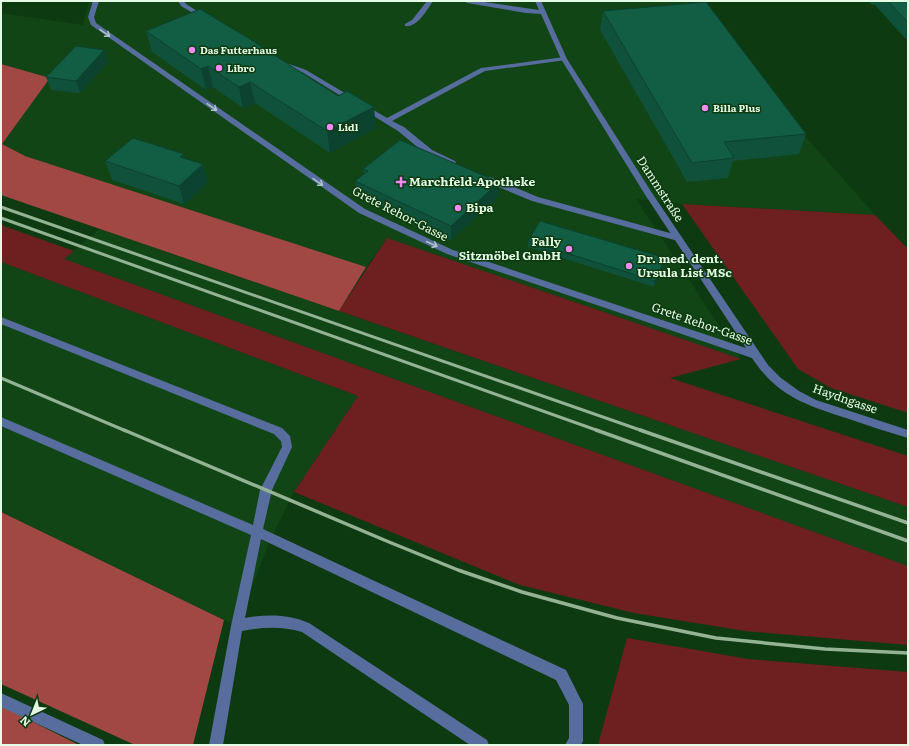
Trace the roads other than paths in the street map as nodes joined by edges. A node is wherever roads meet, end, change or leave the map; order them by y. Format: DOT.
graph roads {
  1 [pos="96,1"];
  2 [pos="181,1"];
  3 [pos="430,1"];
  4 [pos="467,1"];
  5 [pos="538,1"];
  6 [pos="543,12"];
  7 [pos="215,24"];
  8 [pos="407,25"];
  9 [pos="564,59"];
  10 [pos="273,60"];
  11 [pos="388,120"];
  12 [pos="458,166"];
  13 [pos="479,175"];
  14 [pos="678,238"];
  15 [pos="1,320"];
  16 [pos="757,356"];
  17 [pos="778,381"];
  18 [pos="1,421"];
  19 [pos="908,434"];
  20 [pos="257,532"];
  21 [pos="237,626"];
  22 [pos="1,700"];
  23 [pos="98,745"];
  24 [pos="216,745"];
  25 [pos="482,745"];
  26 [pos="572,745"];
  1 -- 16 [label="street, Grete Rehor-Gasse, one-way"];
  2 -- 7 [label="street"];
  3 -- 8 [label="street"];
  4 -- 6 [label="street"];
  5 -- 6 [label="street, Dammstraße"];
  6 -- 9 [label="street, Dammstraße"];
  9 -- 11 [label="street"];
  9 -- 14 [label="street, Dammstraße"];
  10 -- 11 [label="street"];
  11 -- 12 [label="street"];
  13 -- 14 [label="street"];
  14 -- 16 [label="street, Dammstraße"];
  15 -- 20 [label="street"];
  16 -- 17 [label="street, Dammstraße"];
  17 -- 19 [label="street, Haydngasse"];
  18 -- 20 [label="street"];
  20 -- 21 [label="street"];
  20 -- 26 [label="street"];
  21 -- 24 [label="street"];
  21 -- 25 [label="street"];
  22 -- 23 [label="street"];
}
